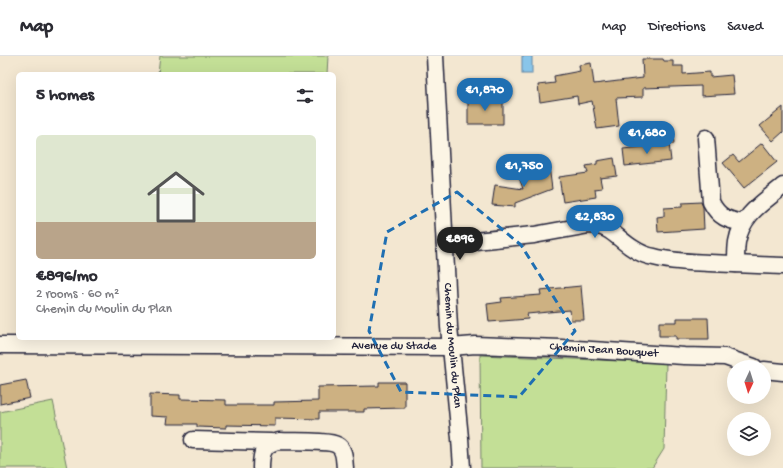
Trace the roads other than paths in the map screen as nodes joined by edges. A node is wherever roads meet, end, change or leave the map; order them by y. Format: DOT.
graph roads {
  1 [pos="434,56"];
  2 [pos="706,138"];
  3 [pos="783,186"];
  4 [pos="743,223"];
  5 [pos="445,244"];
  6 [pos="736,264"];
  7 [pos="783,266"];
  8 [pos="0,345"];
  9 [pos="451,347"];
  10 [pos="734,360"];
  11 [pos="771,371"];
  12 [pos="783,372"];
  13 [pos="193,440"];
  14 [pos="272,442"];
  15 [pos="261,468"];
  16 [pos="345,468"];
  17 [pos="462,468"];
  1 -- 5 [label="street, Chemin du Moulin du Plan"];
  2 -- 4 [label="street"];
  3 -- 4 [label="street"];
  4 -- 6 [label="street"];
  5 -- 6 [label="street"];
  5 -- 9 [label="street, Chemin du Moulin du Plan"];
  6 -- 7 [label="street"];
  8 -- 9 [label="street, Avenue du Stade"];
  9 -- 10 [label="street, Chemin Jean Bouquet"];
  9 -- 17 [label="street, Chemin du Moulin du Plan"];
  11 -- 12 [label="street"];
  13 -- 14 [label="street"];
  14 -- 15 [label="street"];
  14 -- 16 [label="street"];
}
